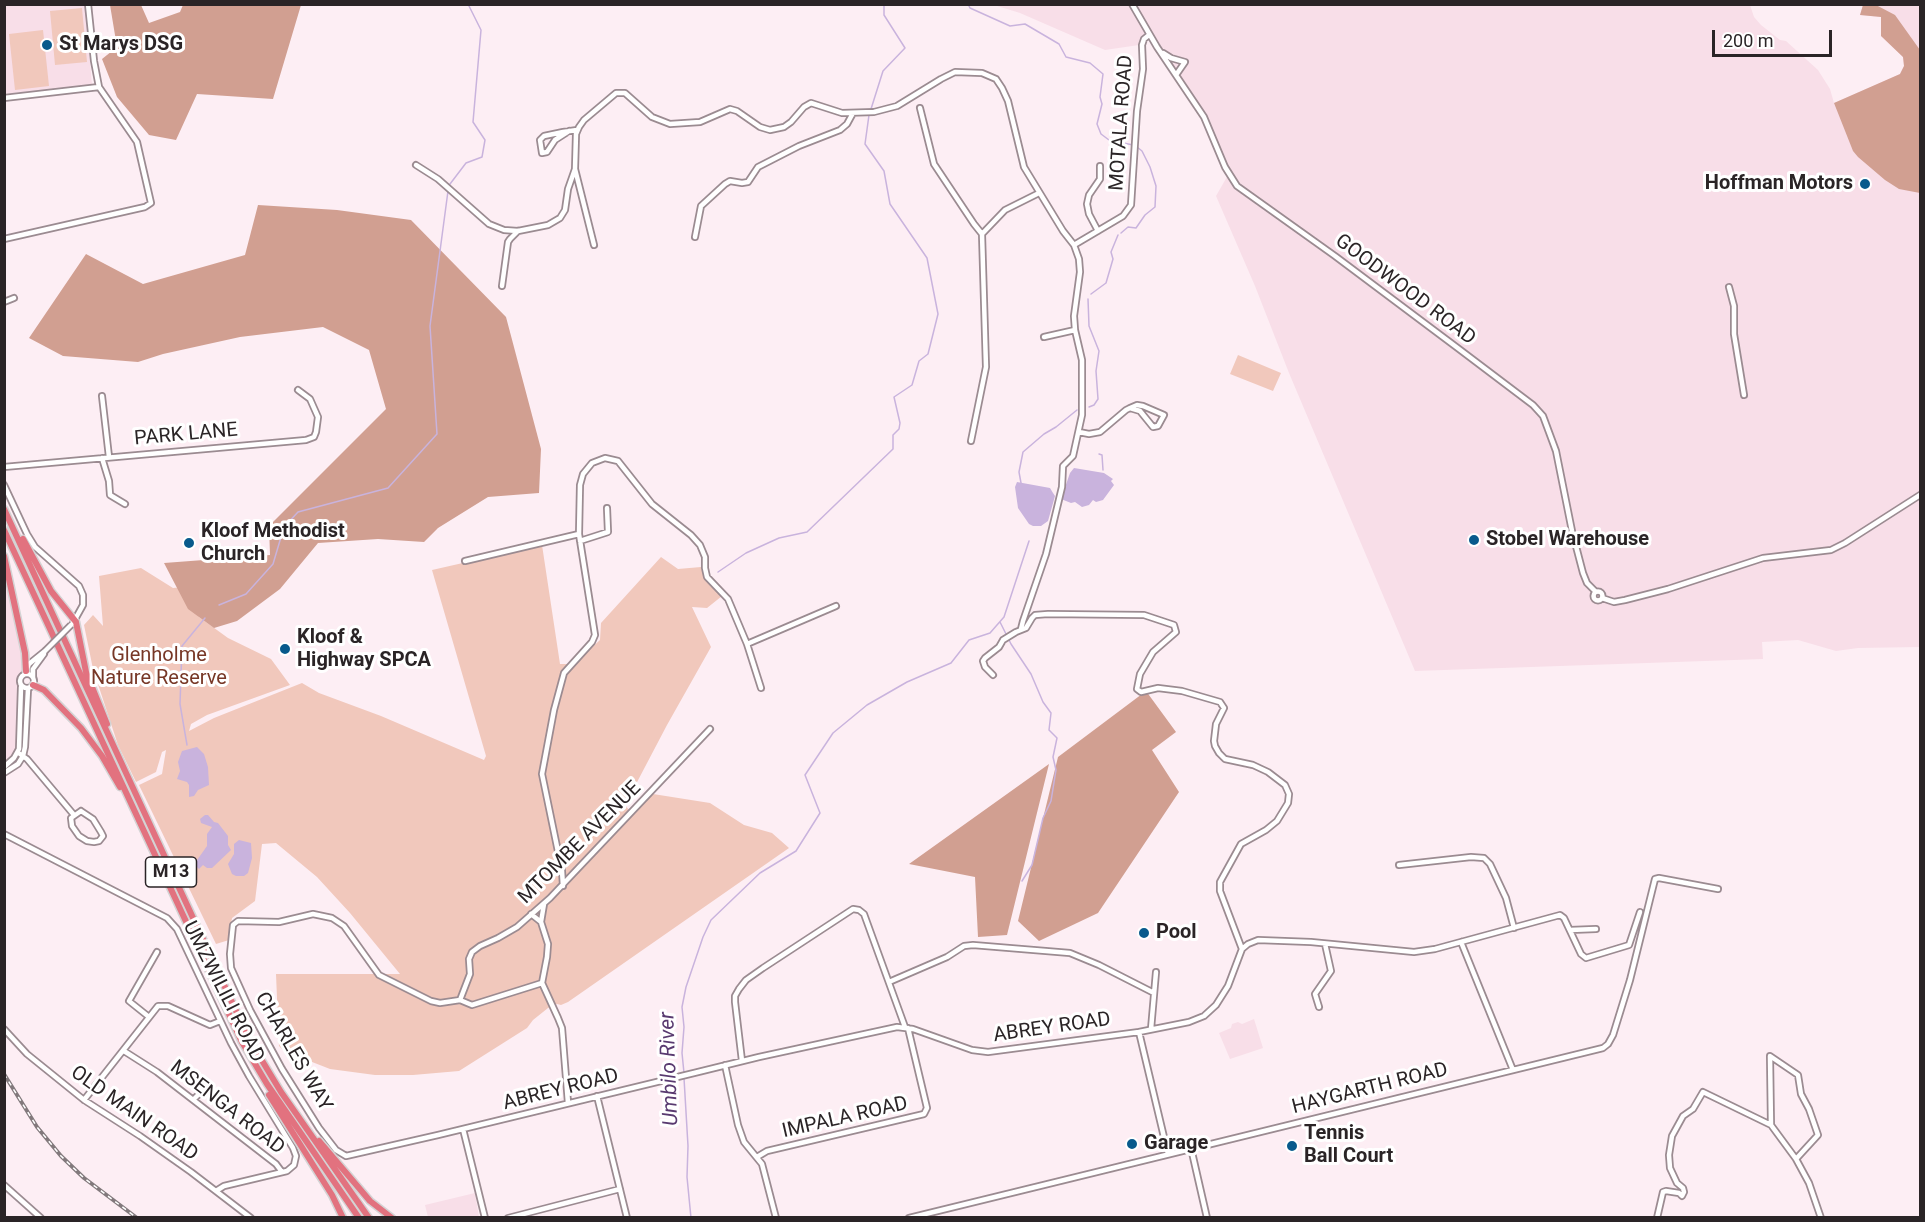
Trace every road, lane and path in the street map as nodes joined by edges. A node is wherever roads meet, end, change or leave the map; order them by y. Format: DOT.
graph roads {
  1 [pos="88,4"];
  2 [pos="1132,4"];
  3 [pos="1149,34"];
  4 [pos="1157,47"];
  5 [pos="1176,75"];
  6 [pos="99,87"];
  7 [pos="4,98"];
  8 [pos="920,108"];
  9 [pos="853,113"];
  10 [pos="578,128"];
  11 [pos="569,131"];
  12 [pos="416,165"];
  13 [pos="1100,166"];
  14 [pos="575,169"];
  15 [pos="1039,193"];
  16 [pos="518,231"];
  17 [pos="1098,231"];
  18 [pos="982,234"];
  19 [pos="695,237"];
  20 [pos="4,239"];
  21 [pos="594,245"];
  22 [pos="1074,245"];
  23 [pos="502,286"];
  24 [pos="1729,287"];
  25 [pos="14,298"];
  26 [pos="4,302"];
  27 [pos="1075,330"];
  28 [pos="1044,336"];
  29 [pos="298,390"];
  30 [pos="1744,395"];
  31 [pos="102,396"];
  32 [pos="1130,408"];
  33 [pos="1079,432"];
  34 [pos="971,441"];
  35 [pos="109,457"];
  36 [pos="102,458"];
  37 [pos="4,467"];
  38 [pos="4,485"];
  39 [pos="1920,495"];
  40 [pos="125,504"];
  41 [pos="607,508"];
  42 [pos="4,509"];
  43 [pos="9,519"];
  44 [pos="4,530"];
  45 [pos="579,534"];
  46 [pos="580,541"];
  47 [pos="4,556"];
  48 [pos="465,561"];
  49 [pos="836,606"];
  50 [pos="75,620"];
  51 [pos="1021,629"];
  52 [pos="747,644"];
  53 [pos="45,651"];
  54 [pos="25,673"];
  55 [pos="993,675"];
  56 [pos="33,677"];
  57 [pos="21,687"];
  58 [pos="31,687"];
  59 [pos="761,688"];
  60 [pos="710,729"];
  61 [pos="115,751"];
  62 [pos="20,754"];
  63 [pos="4,767"];
  64 [pos="4,773"];
  65 [pos="74,815"];
  66 [pos="141,824"];
  67 [pos="4,834"];
  68 [pos="1399,865"];
  69 [pos="563,886"];
  70 [pos="1718,889"];
  71 [pos="544,904"];
  72 [pos="1640,912"];
  73 [pos="531,914"];
  74 [pos="541,922"];
  75 [pos="1514,928"];
  76 [pos="1596,928"];
  77 [pos="1570,930"];
  78 [pos="1461,942"];
  79 [pos="1325,944"];
  80 [pos="1242,949"];
  81 [pos="157,952"];
  82 [pos="1156,972"];
  83 [pos="890,982"];
  84 [pos="542,983"];
  85 [pos="1154,993"];
  86 [pos="460,1000"];
  87 [pos="1319,1007"];
  88 [pos="149,1017"];
  89 [pos="220,1021"];
  90 [pos="907,1027"];
  91 [pos="4,1029"];
  92 [pos="1151,1029"];
  93 [pos="1139,1032"];
  94 [pos="124,1051"];
  95 [pos="742,1061"];
  96 [pos="725,1065"];
  97 [pos="257,1070"];
  98 [pos="1513,1070"];
  99 [pos="203,1090"];
  100 [pos="597,1096"];
  101 [pos="84,1100"];
  102 [pos="194,1100"];
  103 [pos="568,1103"];
  104 [pos="1771,1125"];
  105 [pos="463,1129"];
  106 [pos="308,1131"];
  107 [pos="453,1131"];
  108 [pos="1191,1148"];
  109 [pos="469,1151"];
  110 [pos="1168,1154"];
  111 [pos="348,1156"];
  112 [pos="757,1157"];
  113 [pos="1796,1159"];
  114 [pos="282,1172"];
  115 [pos="4,1185"];
  116 [pos="620,1189"];
  117 [pos="216,1191"];
  118 [pos="937,1210"];
  119 [pos="931,1215"];
  120 [pos="41,1218"];
  121 [pos="251,1218"];
  122 [pos="343,1218"];
  123 [pos="359,1218"];
  124 [pos="369,1218"];
  125 [pos="392,1218"];
  126 [pos="484,1218"];
  127 [pos="508,1218"];
  128 [pos="627,1218"];
  129 [pos="776,1218"];
  130 [pos="909,1218"];
  131 [pos="938,1218"];
  132 [pos="1207,1218"];
  133 [pos="1657,1218"];
  134 [pos="1821,1218"];
  1 -- 6 [label="street"];
  2 -- 3 [label="street, GOODWOOD ROAD"];
  3 -- 4 [label="street, GOODWOOD ROAD"];
  3 -- 17 [label="street, MOTALA ROAD"];
  4 -- 5 [label="street, GOODWOOD ROAD"];
  4 -- 5 [label="street"];
  5 -- 39 [label="street, GOODWOOD ROAD"];
  6 -- 7 [label="street"];
  6 -- 20 [label="street"];
  8 -- 18 [label="street"];
  9 -- 10 [label="street"];
  9 -- 15 [label="street"];
  9 -- 19 [label="street"];
  10 -- 11 [label="street"];
  10 -- 14 [label="street"];
  11 -- 11 [label="street"];
  12 -- 16 [label="street"];
  13 -- 17 [label="street"];
  14 -- 16 [label="street"];
  14 -- 21 [label="street"];
  15 -- 18 [label="street"];
  15 -- 22 [label="street"];
  16 -- 23 [label="street"];
  17 -- 22 [label="street, MOTALA ROAD"];
  18 -- 34 [label="street"];
  22 -- 27 [label="street"];
  24 -- 30 [label="street"];
  25 -- 26 [label="street"];
  27 -- 28 [label="street"];
  27 -- 33 [label="street"];
  29 -- 35 [label="street, PARK LANE"];
  31 -- 35 [label="street"];
  32 -- 32 [label="street"];
  32 -- 33 [label="street"];
  33 -- 51 [label="street"];
  35 -- 36 [label="street, PARK LANE"];
  36 -- 37 [label="street, PARK LANE"];
  36 -- 40 [label="street"];
  38 -- 50 [label="street"];
  41 -- 46 [label="street"];
  42 -- 43 [label="highway, M13"];
  43 -- 50 [label="highway"];
  43 -- 61 [label="highway, M13"];
  44 -- 66 [label="highway, M13"];
  45 -- 46 [label="street"];
  45 -- 48 [label="street"];
  45 -- 52 [label="street"];
  46 -- 69 [label="street"];
  47 -- 54 [label="highway"];
  49 -- 52 [label="street"];
  50 -- 53 [label="street, bridge"];
  50 -- 61 [label="highway"];
  51 -- 55 [label="street"];
  51 -- 80 [label="street"];
  52 -- 59 [label="street"];
  53 -- 54 [label="street"];
  53 -- 56 [label="street"];
  54 -- 56 [label="street"];
  54 -- 57 [label="street"];
  56 -- 58 [label="street"];
  57 -- 58 [label="street"];
  57 -- 62 [label="street"];
  58 -- 62 [label="street"];
  58 -- 66 [label="highway"];
  60 -- 69 [label="street, MTOMBE AVENUE"];
  61 -- 106 [label="highway, M13"];
  62 -- 63 [label="street"];
  62 -- 64 [label="street"];
  62 -- 65 [label="street"];
  65 -- 65 [label="street"];
  66 -- 97 [label="highway, M13"];
  67 -- 89 [label="street, UMZWILILI ROAD"];
  68 -- 75 [label="street"];
  69 -- 71 [label="street, MTOMBE AVENUE"];
  70 -- 98 [label="street, HAYGARTH ROAD"];
  71 -- 73 [label="street, MTOMBE AVENUE"];
  71 -- 74 [label="street"];
  72 -- 77 [label="street"];
  73 -- 74 [label="street"];
  73 -- 86 [label="street, MTOMBE AVENUE"];
  74 -- 84 [label="street"];
  75 -- 77 [label="street"];
  75 -- 78 [label="street"];
  76 -- 77 [label="street"];
  78 -- 79 [label="street"];
  78 -- 98 [label="street"];
  79 -- 80 [label="street"];
  79 -- 87 [label="street"];
  80 -- 92 [label="street, ABREY ROAD"];
  81 -- 88 [label="street"];
  82 -- 85 [label="street"];
  83 -- 85 [label="street"];
  83 -- 90 [label="street"];
  83 -- 95 [label="street"];
  84 -- 86 [label="street"];
  84 -- 103 [label="street"];
  85 -- 92 [label="street"];
  86 -- 111 [label="street, CHARLES WAY"];
  88 -- 89 [label="street"];
  88 -- 94 [label="street"];
  89 -- 114 [label="street, UMZWILILI ROAD"];
  90 -- 93 [label="street, ABREY ROAD"];
  90 -- 95 [label="street, ABREY ROAD"];
  90 -- 112 [label="street, IMPALA ROAD"];
  91 -- 101 [label="street, OLD MAIN ROAD"];
  92 -- 93 [label="street, ABREY ROAD"];
  93 -- 110 [label="street"];
  94 -- 101 [label="street"];
  94 -- 102 [label="street, MSENGA ROAD"];
  95 -- 96 [label="street, ABREY ROAD"];
  96 -- 100 [label="street, ABREY ROAD"];
  96 -- 112 [label="street"];
  97 -- 122 [label="highway"];
  97 -- 123 [label="highway, M13"];
  98 -- 108 [label="street, HAYGARTH ROAD"];
  99 -- 102 [label="street"];
  100 -- 103 [label="street, ABREY ROAD"];
  100 -- 116 [label="street"];
  101 -- 117 [label="street, OLD MAIN ROAD"];
  102 -- 114 [label="street, MSENGA ROAD"];
  103 -- 105 [label="street, ABREY ROAD"];
  104 -- 113 [label="street"];
  104 -- 113 [label="street"];
  104 -- 133 [label="street"];
  105 -- 107 [label="street, ABREY ROAD"];
  105 -- 109 [label="street"];
  106 -- 124 [label="highway, M13"];
  106 -- 125 [label="highway"];
  107 -- 109 [label="street"];
  107 -- 111 [label="street, ABREY ROAD"];
  108 -- 110 [label="street, HAYGARTH ROAD"];
  108 -- 132 [label="street"];
  109 -- 126 [label="street"];
  110 -- 118 [label="street, HAYGARTH ROAD"];
  112 -- 129 [label="street"];
  113 -- 134 [label="street"];
  114 -- 117 [label="street, MSENGA ROAD"];
  115 -- 120 [label="street"];
  116 -- 127 [label="street"];
  116 -- 128 [label="street"];
  117 -- 121 [label="street, OLD MAIN ROAD"];
  118 -- 119 [label="street, HAYGARTH ROAD"];
  118 -- 131 [label="street"];
  119 -- 130 [label="street, HAYGARTH ROAD"];
}
